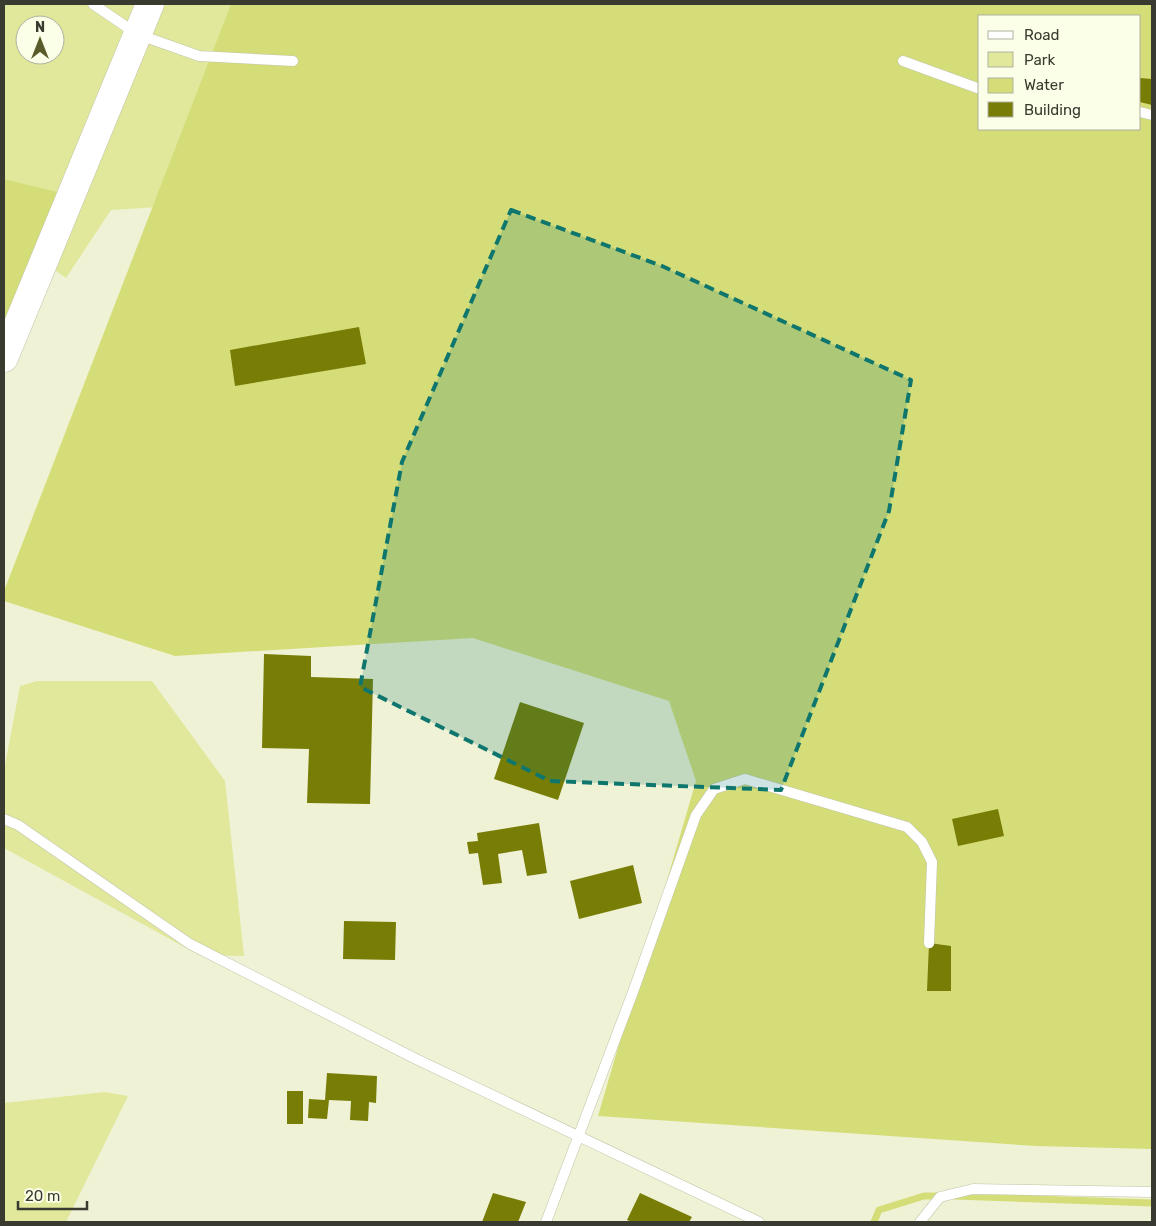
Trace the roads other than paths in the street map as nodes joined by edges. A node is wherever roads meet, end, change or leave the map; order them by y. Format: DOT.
graph roads {
  1 [pos="93,4"];
  2 [pos="150,4"];
  3 [pos="138,34"];
  4 [pos="293,61"];
  5 [pos="904,61"];
  6 [pos="978,88"];
  7 [pos="4,358"];
  8 [pos="4,819"];
  9 [pos="929,944"];
  10 [pos="578,1136"];
  11 [pos="1152,1192"];
  12 [pos="546,1222"];
  13 [pos="759,1222"];
  14 [pos="920,1222"];
  1 -- 3 [label="lane"];
  2 -- 3 [label="street"];
  3 -- 4 [label="lane"];
  3 -- 7 [label="street"];
  5 -- 6 [label="lane"];
  8 -- 10 [label="lane"];
  9 -- 10 [label="lane"];
  10 -- 12 [label="lane"];
  10 -- 13 [label="lane"];
  11 -- 14 [label="lane"];
}
